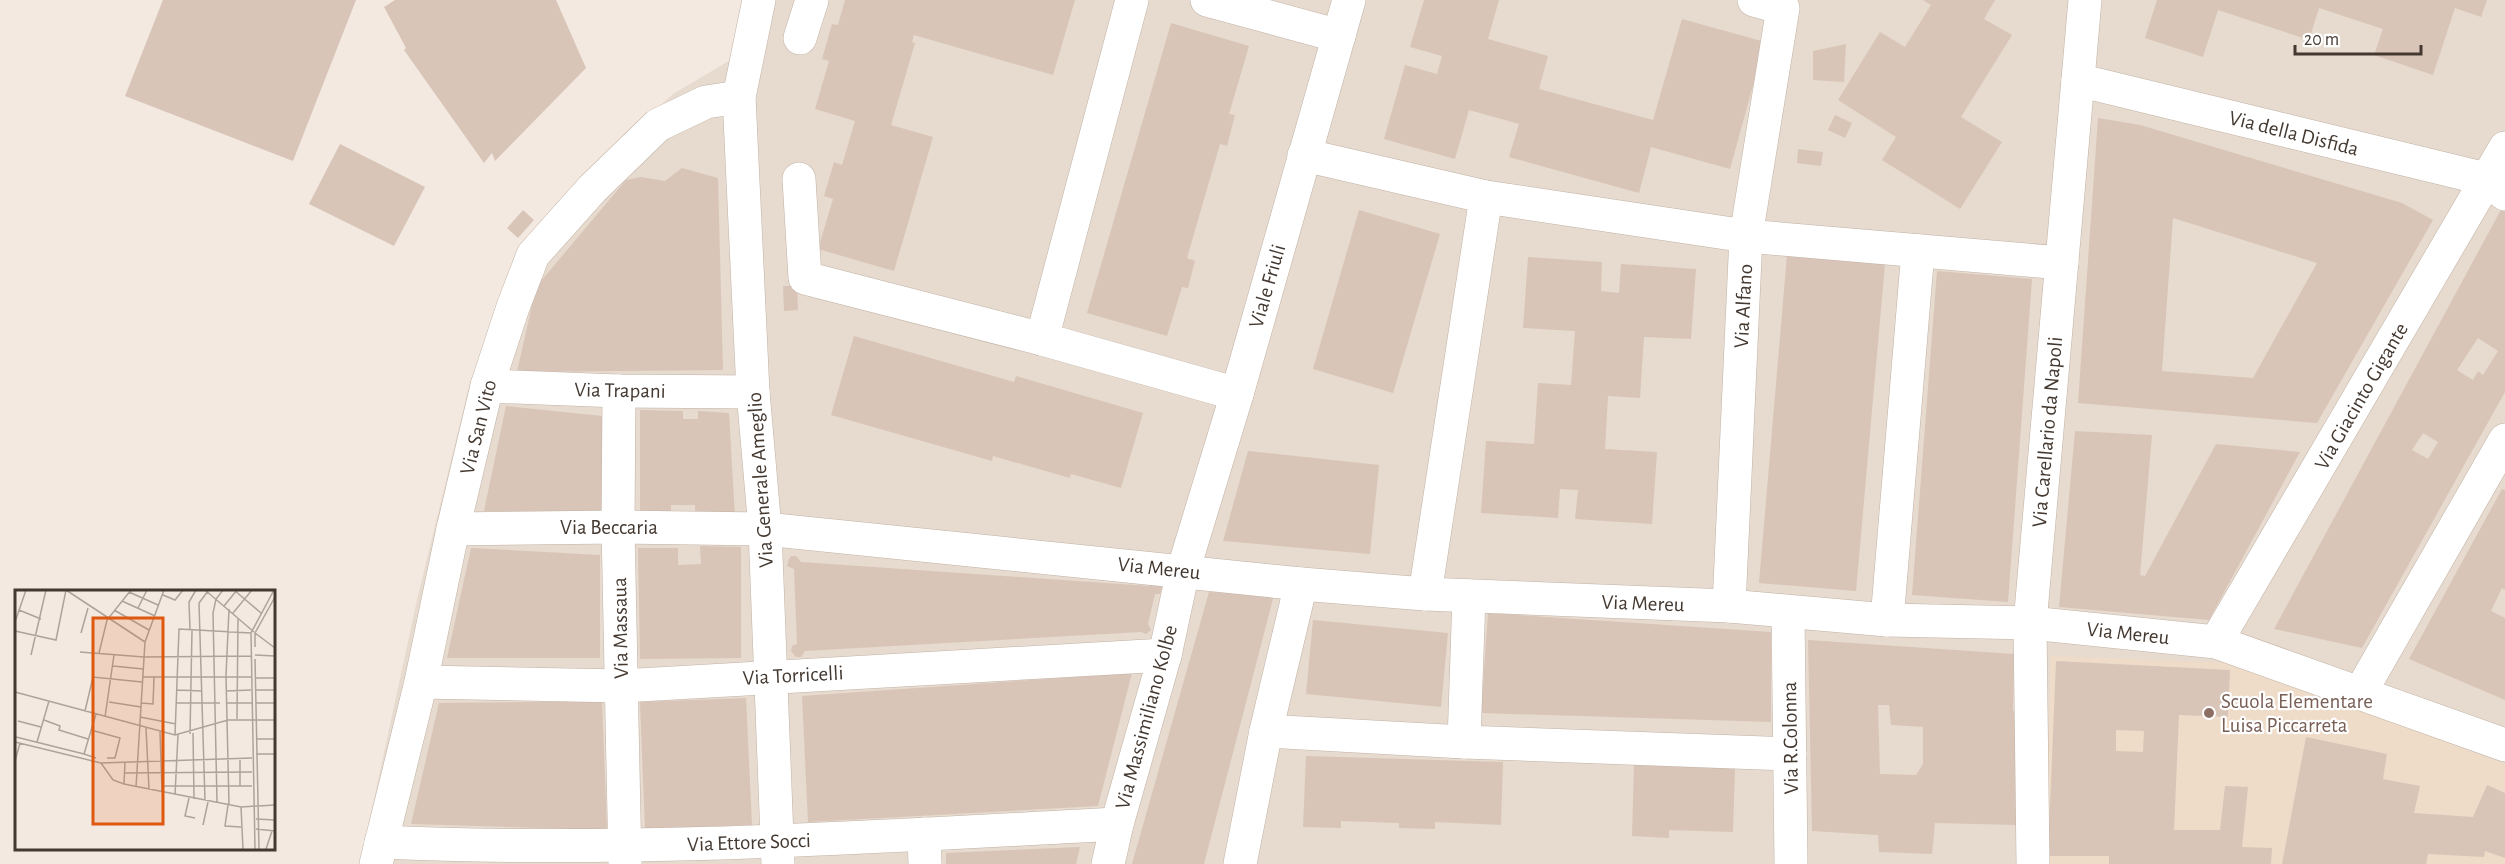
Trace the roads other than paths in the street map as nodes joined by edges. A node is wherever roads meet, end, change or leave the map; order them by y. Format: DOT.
graph roads {
  1 [pos="759,0"];
  2 [pos="812,0"];
  3 [pos="1132,0"];
  4 [pos="1207,0"];
  5 [pos="1349,0"];
  6 [pos="2085,0"];
  7 [pos="1768,4"];
  8 [pos="1339,36"];
  9 [pos="800,38"];
  10 [pos="2078,80"];
  11 [pos="739,97"];
  12 [pos="2505,148"];
  13 [pos="1304,156"];
  14 [pos="799,179"];
  15 [pos="2495,187"];
  16 [pos="1486,197"];
  17 [pos="1746,236"];
  18 [pos="1918,251"];
  19 [pos="2062,263"];
  20 [pos="1042,339"];
  21 [pos="487,386"];
  22 [pos="619,391"];
  23 [pos="753,392"];
  24 [pos="1237,394"];
  25 [pos="2505,440"];
  26 [pos="618,527"];
  27 [pos="453,529"];
  28 [pos="765,529"];
  29 [pos="1183,571"];
  30 [pos="1301,584"];
  31 [pos="1425,594"];
  32 [pos="1469,596"];
  33 [pos="1729,606"];
  34 [pos="1788,613"];
  35 [pos="1887,620"];
  36 [pos="2030,623"];
  37 [pos="2216,642"];
  38 [pos="1165,655"];
  39 [pos="771,676"];
  40 [pos="421,682"];
  41 [pos="621,686"];
  42 [pos="2360,693"];
  43 [pos="1266,731"];
  44 [pos="1464,742"];
  45 [pos="2505,745"];
  46 [pos="1790,754"];
  47 [pos="1117,824"];
  48 [pos="925,849"];
  49 [pos="379,853"];
  50 [pos="777,853"];
  51 [pos="461,855"];
  52 [pos="625,855"];
  53 [pos="1108,864"];
  54 [pos="1240,864"];
  55 [pos="1791,864"];
  56 [pos="2033,864"];
  1 -- 11 [label="street, Via Generale Ameglio"];
  2 -- 9 [label="street"];
  3 -- 20 [label="street"];
  4 -- 8 [label="street"];
  5 -- 8 [label="street, Viale Friuli"];
  6 -- 10 [label="street, Via Carellario da Napoli"];
  7 -- 17 [label="street, Via Alfano"];
  8 -- 13 [label="street, Viale Friuli"];
  10 -- 15 [label="street, Via della Disfida"];
  10 -- 19 [label="street, Via Carellario da Napoli"];
  11 -- 21 [label="street, Via San Vito"];
  11 -- 23 [label="street, Via Generale Ameglio"];
  12 -- 15 [label="street, Via Giacinto Gigante"];
  13 -- 16 [label="street"];
  13 -- 24 [label="street, Viale Friuli"];
  14 -- 20 [label="street"];
  15 -- 37 [label="street, Via Giacinto Gigante"];
  16 -- 17 [label="street"];
  16 -- 31 [label="street"];
  17 -- 18 [label="street"];
  17 -- 33 [label="street, Via Alfano"];
  18 -- 19 [label="street"];
  18 -- 35 [label="street"];
  19 -- 36 [label="street, Via Carellario da Napoli"];
  20 -- 24 [label="street"];
  21 -- 22 [label="street, Via Trapani"];
  21 -- 27 [label="street, Via San Vito"];
  22 -- 23 [label="street, Via Trapani"];
  22 -- 26 [label="street, Via Massaua"];
  23 -- 28 [label="street, Via Generale Ameglio"];
  24 -- 29 [label="street, Viale Friuli"];
  25 -- 42 [label="street"];
  26 -- 27 [label="street, Via Beccaria"];
  26 -- 28 [label="street, Via Beccaria"];
  26 -- 41 [label="street, Via Massaua"];
  27 -- 40 [label="street, Via San Vito"];
  28 -- 29 [label="street, Via Mereu"];
  28 -- 39 [label="street, Via Generale Ameglio"];
  29 -- 30 [label="street, Via Mereu"];
  29 -- 38 [label="street, Via Massimiliano Kolbe"];
  30 -- 31 [label="street, Via Mereu"];
  30 -- 43 [label="street"];
  31 -- 32 [label="street, Via Mereu"];
  32 -- 33 [label="street, Via Mereu"];
  32 -- 44 [label="street"];
  33 -- 34 [label="street, Via Mereu"];
  34 -- 35 [label="street, Via Mereu"];
  34 -- 46 [label="street, Via R.Colonna"];
  35 -- 36 [label="street, Via Mereu"];
  36 -- 37 [label="street, Via Mereu"];
  36 -- 56 [label="street, Via Carellario da Napoli"];
  37 -- 42 [label="street, Via Mereu"];
  38 -- 39 [label="street, Via Torricelli"];
  38 -- 47 [label="street, Via Massimiliano Kolbe"];
  39 -- 41 [label="street, Via Torricelli"];
  39 -- 50 [label="street, Via Generale Ameglio"];
  40 -- 41 [label="street, Via Torricelli"];
  40 -- 49 [label="street, Via San Vito"];
  41 -- 52 [label="street, Via Massaua"];
  42 -- 45 [label="street, Via Mereu"];
  43 -- 44 [label="street"];
  43 -- 54 [label="street"];
  44 -- 46 [label="street"];
  46 -- 55 [label="street, Via R.Colonna"];
  47 -- 48 [label="street, Via Ettore Socci"];
  47 -- 53 [label="street, Via Massimiliano Kolbe"];
  48 -- 50 [label="street, Via Ettore Socci"];
  49 -- 51 [label="street, Via Ettore Socci"];
  50 -- 52 [label="street, Via Ettore Socci"];
  51 -- 52 [label="street, Via Ettore Socci"];
}
